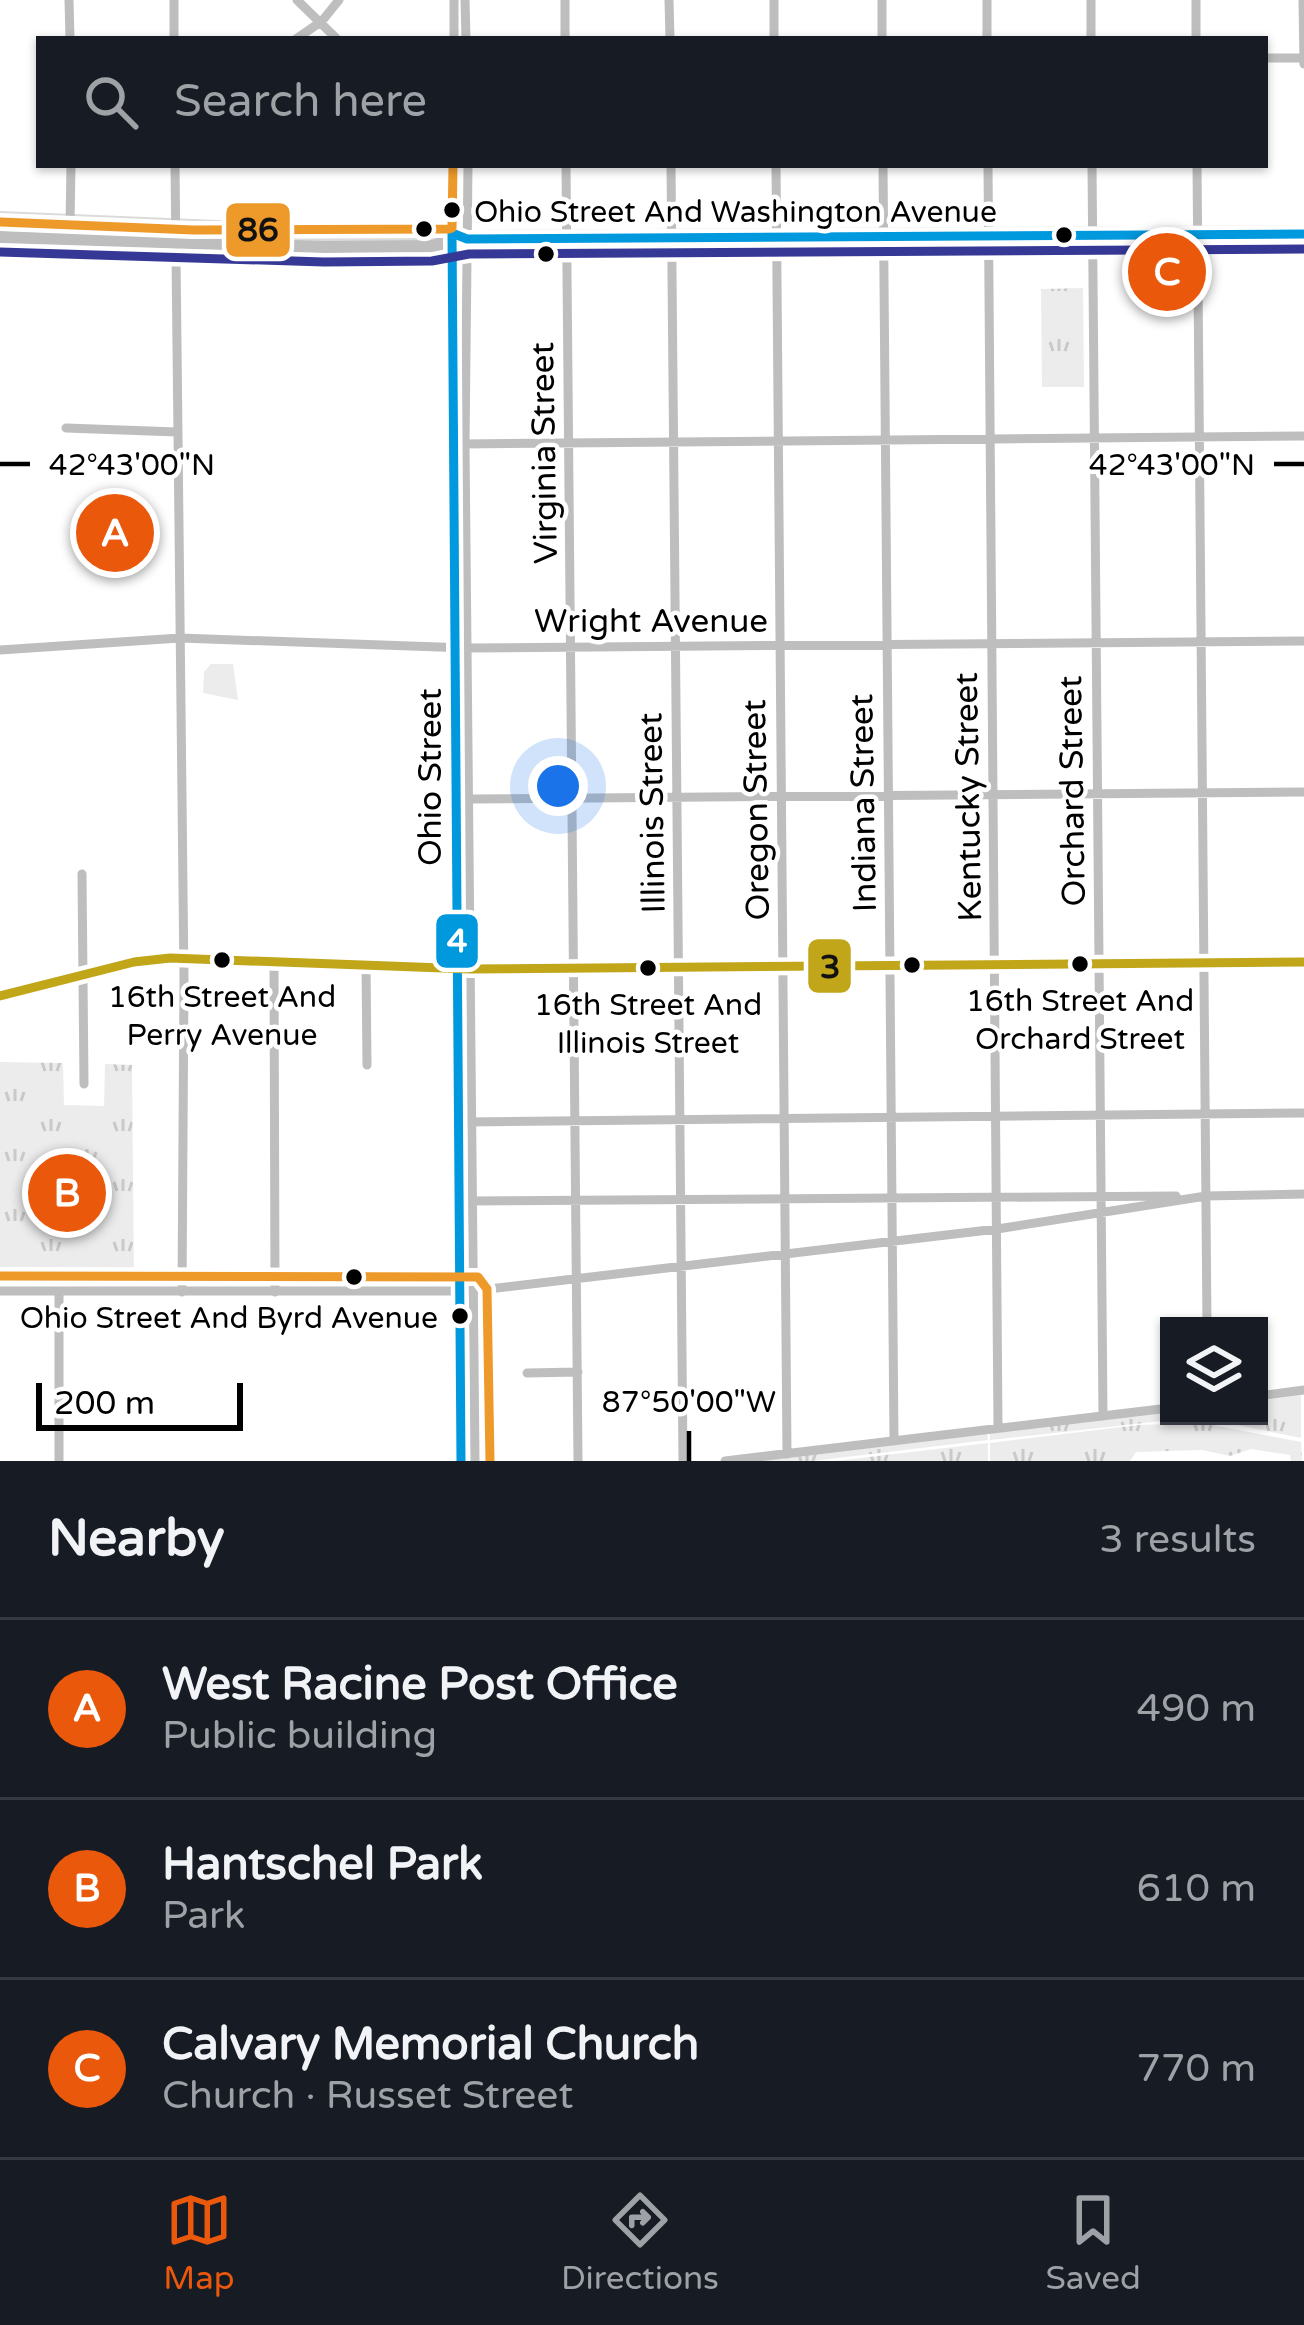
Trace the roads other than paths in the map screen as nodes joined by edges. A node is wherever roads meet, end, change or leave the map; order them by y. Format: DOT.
graph roads {
  1 [pos="69,0"];
  2 [pos="174,0"];
  3 [pos="297,0"];
  4 [pos="340,0"];
  5 [pos="454,0"];
  6 [pos="465,0"];
  7 [pos="565,0"];
  8 [pos="669,0"];
  9 [pos="774,0"];
  10 [pos="882,0"];
  11 [pos="986,0"];
  12 [pos="1091,0"];
  13 [pos="1196,0"];
  14 [pos="1304,0"];
  15 [pos="318,24"];
  16 [pos="70,36"];
  17 [pos="174,36"];
  18 [pos="300,36"];
  19 [pos="333,36"];
  20 [pos="454,36"];
  21 [pos="466,36"];
  22 [pos="565,36"];
  23 [pos="670,36"];
  24 [pos="774,36"];
  25 [pos="882,36"];
  26 [pos="987,36"];
  27 [pos="1091,36"];
  28 [pos="1196,36"];
  29 [pos="1268,58"];
  30 [pos="1304,60"];
  31 [pos="70,168"];
  32 [pos="176,168"];
  33 [pos="454,168"];
  34 [pos="468,168"];
  35 [pos="566,168"];
  36 [pos="671,168"];
  37 [pos="776,168"];
  38 [pos="883,168"];
  39 [pos="988,168"];
  40 [pos="1092,168"];
  41 [pos="1197,168"];
  42 [pos="0,220"];
  43 [pos="70,224"];
  44 [pos="176,228"];
  45 [pos="259,230"];
  46 [pos="325,230"];
  47 [pos="366,230"];
  48 [pos="1304,234"];
  49 [pos="1198,235"];
  50 [pos="1093,236"];
  51 [pos="0,237"];
  52 [pos="988,237"];
  53 [pos="567,238"];
  54 [pos="884,238"];
  55 [pos="452,239"];
  56 [pos="467,239"];
  57 [pos="777,239"];
  58 [pos="95,240"];
  59 [pos="672,240"];
  60 [pos="176,244"];
  61 [pos="254,246"];
  62 [pos="303,246"];
  63 [pos="66,428"];
  64 [pos="177,432"];
  65 [pos="1304,436"];
  66 [pos="1199,437"];
  67 [pos="1095,438"];
  68 [pos="990,439"];
  69 [pos="886,440"];
  70 [pos="778,441"];
  71 [pos="674,442"];
  72 [pos="569,443"];
  73 [pos="459,444"];
  74 [pos="180,638"];
  75 [pos="1201,641"];
  76 [pos="1304,641"];
  77 [pos="1097,643"];
  78 [pos="888,644"];
  79 [pos="992,644"];
  80 [pos="676,646"];
  81 [pos="781,646"];
  82 [pos="462,648"];
  83 [pos="572,648"];
  84 [pos="0,650"];
  85 [pos="456,726"];
  86 [pos="469,733"];
  87 [pos="1304,791"];
  88 [pos="1203,792"];
  89 [pos="994,794"];
  90 [pos="1098,794"];
  91 [pos="889,795"];
  92 [pos="782,796"];
  93 [pos="678,797"];
  94 [pos="573,799"];
  95 [pos="469,800"];
  96 [pos="82,874"];
  97 [pos="184,958"];
  98 [pos="274,961"];
  99 [pos="1304,962"];
  100 [pos="1204,963"];
  101 [pos="1100,964"];
  102 [pos="366,965"];
  103 [pos="995,965"];
  104 [pos="891,966"];
  105 [pos="680,968"];
  106 [pos="784,968"];
  107 [pos="457,969"];
  108 [pos="470,970"];
  109 [pos="575,970"];
  110 [pos="83,974"];
  111 [pos="0,996"];
  112 [pos="368,1064"];
  113 [pos="84,1084"];
  114 [pos="1304,1113"];
  115 [pos="1206,1114"];
  116 [pos="1101,1115"];
  117 [pos="997,1117"];
  118 [pos="786,1118"];
  119 [pos="892,1118"];
  120 [pos="577,1120"];
  121 [pos="681,1120"];
  122 [pos="458,1121"];
  123 [pos="472,1121"];
  124 [pos="1304,1194"];
  125 [pos="1102,1196"];
  126 [pos="1206,1196"];
  127 [pos="997,1197"];
  128 [pos="893,1198"];
  129 [pos="786,1199"];
  130 [pos="682,1200"];
  131 [pos="466,1201"];
  132 [pos="577,1201"];
  133 [pos="1102,1214"];
  134 [pos="998,1228"];
  135 [pos="893,1241"];
  136 [pos="786,1254"];
  137 [pos="682,1267"];
  138 [pos="578,1280"];
  139 [pos="0,1291"];
  140 [pos="466,1291"];
  141 [pos="59,1292"];
  142 [pos="182,1292"];
  143 [pos="275,1292"];
  144 [pos="1207,1317"];
  145 [pos="578,1372"];
  146 [pos="527,1373"];
  147 [pos="1304,1390"];
  148 [pos="1268,1395"];
  149 [pos="1160,1409"];
  150 [pos="1103,1416"];
  151 [pos="998,1428"];
  152 [pos="894,1441"];
  153 [pos="788,1454"];
  154 [pos="59,1461"];
  155 [pos="461,1461"];
  156 [pos="475,1461"];
  157 [pos="578,1461"];
  158 [pos="683,1461"];
  159 [pos="725,1461"];
  1 -- 16 [label="street"];
  2 -- 17 [label="street"];
  3 -- 15 [label="street"];
  4 -- 15 [label="street"];
  5 -- 20 [label="street"];
  6 -- 21 [label="street"];
  7 -- 22 [label="street"];
  8 -- 23 [label="street"];
  9 -- 24 [label="street"];
  10 -- 25 [label="street"];
  11 -- 26 [label="street"];
  12 -- 27 [label="street"];
  13 -- 28 [label="street"];
  14 -- 30 [label="street"];
  15 -- 18 [label="street"];
  15 -- 19 [label="street"];
  29 -- 30 [label="street"];
  31 -- 43 [label="street"];
  32 -- 44 [label="street"];
  33 -- 55 [label="street, Ohio Street"];
  34 -- 56 [label="street, Ohio Street"];
  35 -- 53 [label="street, Virginia Street"];
  36 -- 59 [label="street, Illinois Street"];
  37 -- 57 [label="street, Oregon Street"];
  38 -- 54 [label="street, Indiana Street"];
  39 -- 52 [label="street, Kentucky Street"];
  40 -- 50 [label="street, Orchard Street"];
  41 -- 49 [label="street"];
  42 -- 43 [label="main road"];
  43 -- 44 [label="main road"];
  44 -- 45 [label="main road"];
  44 -- 58 [label="main road"];
  44 -- 60 [label="street"];
  45 -- 46 [label="main road"];
  45 -- 60 [label="main road"];
  46 -- 47 [label="main road"];
  46 -- 61 [label="main road"];
  47 -- 55 [label="main road"];
  47 -- 62 [label="main road"];
  48 -- 49 [label="main road"];
  49 -- 50 [label="main road"];
  49 -- 66 [label="street"];
  50 -- 52 [label="main road"];
  50 -- 67 [label="street, Orchard Street"];
  51 -- 58 [label="main road"];
  52 -- 54 [label="main road"];
  52 -- 68 [label="street, Kentucky Street"];
  53 -- 56 [label="main road"];
  53 -- 59 [label="main road"];
  53 -- 72 [label="street, Virginia Street"];
  54 -- 57 [label="main road"];
  54 -- 69 [label="street, Indiana Street"];
  55 -- 56 [label="main road"];
  55 -- 62 [label="main road"];
  55 -- 73 [label="street, Ohio Street"];
  56 -- 73 [label="street, Ohio Street"];
  57 -- 59 [label="main road"];
  57 -- 70 [label="street, Oregon Street"];
  58 -- 60 [label="main road"];
  59 -- 71 [label="street, Illinois Street"];
  60 -- 61 [label="main road"];
  60 -- 64 [label="street"];
  61 -- 62 [label="main road"];
  63 -- 64 [label="street"];
  64 -- 74 [label="street"];
  65 -- 66 [label="street"];
  66 -- 67 [label="street"];
  66 -- 75 [label="street"];
  67 -- 68 [label="street"];
  67 -- 77 [label="street, Orchard Street"];
  68 -- 69 [label="street"];
  68 -- 79 [label="street, Kentucky Street"];
  69 -- 70 [label="street"];
  69 -- 78 [label="street, Indiana Street"];
  70 -- 71 [label="street"];
  70 -- 81 [label="street, Oregon Street"];
  71 -- 72 [label="street"];
  71 -- 80 [label="street, Illinois Street"];
  72 -- 73 [label="street"];
  72 -- 83 [label="street, Virginia Street"];
  73 -- 82 [label="street, Ohio Street"];
  74 -- 82 [label="street, Wright Avenue"];
  74 -- 84 [label="street, Wright Avenue"];
  74 -- 97 [label="street"];
  75 -- 76 [label="street, Wright Avenue"];
  75 -- 77 [label="street, Wright Avenue"];
  75 -- 88 [label="street"];
  77 -- 79 [label="street, Wright Avenue"];
  77 -- 90 [label="street, Orchard Street"];
  78 -- 79 [label="street, Wright Avenue"];
  78 -- 81 [label="street, Wright Avenue"];
  78 -- 91 [label="street, Indiana Street"];
  79 -- 89 [label="street, Kentucky Street"];
  80 -- 81 [label="street, Wright Avenue"];
  80 -- 83 [label="street, Wright Avenue"];
  80 -- 93 [label="street, Illinois Street"];
  81 -- 92 [label="street, Oregon Street"];
  82 -- 83 [label="street, Wright Avenue"];
  82 -- 85 [label="street, Ohio Street"];
  82 -- 86 [label="street, Ohio Street"];
  83 -- 94 [label="street, Virginia Street"];
  85 -- 86 [label="street"];
  85 -- 107 [label="street, Ohio Street"];
  86 -- 95 [label="street, Ohio Street"];
  87 -- 88 [label="street"];
  88 -- 90 [label="street"];
  88 -- 100 [label="street"];
  89 -- 90 [label="street"];
  89 -- 91 [label="street"];
  89 -- 103 [label="street, Kentucky Street"];
  90 -- 101 [label="street, Orchard Street"];
  91 -- 92 [label="street"];
  91 -- 104 [label="street, Indiana Street"];
  92 -- 93 [label="street"];
  92 -- 106 [label="street, Oregon Street"];
  93 -- 94 [label="street"];
  93 -- 105 [label="street, Illinois Street"];
  94 -- 95 [label="street"];
  94 -- 109 [label="street, Virginia Street"];
  95 -- 108 [label="street, Ohio Street"];
  96 -- 110 [label="street"];
  97 -- 98 [label="street"];
  97 -- 110 [label="street"];
  97 -- 142 [label="street"];
  98 -- 102 [label="street"];
  98 -- 143 [label="street"];
  99 -- 100 [label="street"];
  100 -- 101 [label="street"];
  100 -- 115 [label="street"];
  101 -- 103 [label="street"];
  101 -- 116 [label="street, Orchard Street"];
  102 -- 107 [label="street"];
  102 -- 112 [label="street"];
  103 -- 104 [label="street"];
  103 -- 117 [label="street, Kentucky Street"];
  104 -- 106 [label="street"];
  104 -- 119 [label="street, Indiana Street"];
  105 -- 106 [label="street"];
  105 -- 109 [label="street"];
  105 -- 121 [label="street, Illinois Street"];
  106 -- 118 [label="street, Oregon Street"];
  107 -- 108 [label="street"];
  107 -- 122 [label="street, Ohio Street"];
  108 -- 109 [label="street"];
  108 -- 123 [label="street, Ohio Street"];
  109 -- 120 [label="street, Virginia Street"];
  110 -- 111 [label="street"];
  110 -- 113 [label="street"];
  114 -- 115 [label="street"];
  115 -- 116 [label="street"];
  115 -- 126 [label="street"];
  116 -- 117 [label="street"];
  116 -- 125 [label="street, Orchard Street"];
  117 -- 119 [label="street"];
  117 -- 127 [label="street, Kentucky Street"];
  118 -- 119 [label="street"];
  118 -- 121 [label="street"];
  118 -- 129 [label="street, Oregon Street"];
  119 -- 128 [label="street, Indiana Street"];
  120 -- 121 [label="street"];
  120 -- 123 [label="street"];
  120 -- 132 [label="street, Virginia Street"];
  121 -- 130 [label="street, Illinois Street"];
  122 -- 123 [label="street"];
  122 -- 131 [label="street, Ohio Street"];
  123 -- 131 [label="street, Ohio Street"];
  124 -- 126 [label="street"];
  125 -- 126 [label="street"];
  125 -- 127 [label="street"];
  125 -- 133 [label="street, Orchard Street"];
  126 -- 133 [label="street"];
  126 -- 144 [label="street"];
  127 -- 128 [label="street"];
  127 -- 134 [label="street, Kentucky Street"];
  128 -- 129 [label="street"];
  128 -- 135 [label="street, Indiana Street"];
  129 -- 130 [label="street"];
  129 -- 136 [label="street, Oregon Street"];
  130 -- 132 [label="street"];
  130 -- 137 [label="street, Illinois Street"];
  131 -- 132 [label="street"];
  131 -- 140 [label="street, Ohio Street"];
  132 -- 138 [label="street, Virginia Street"];
  133 -- 134 [label="street"];
  133 -- 150 [label="street, Orchard Street"];
  134 -- 135 [label="street"];
  134 -- 151 [label="street, Kentucky Street"];
  135 -- 136 [label="street"];
  135 -- 152 [label="street, Indiana Street"];
  136 -- 137 [label="street"];
  136 -- 153 [label="street, Oregon Street"];
  137 -- 138 [label="street"];
  137 -- 158 [label="street, Illinois Street"];
  138 -- 140 [label="street"];
  138 -- 145 [label="street, Virginia Street"];
  139 -- 141 [label="street"];
  140 -- 143 [label="street"];
  140 -- 155 [label="street, Ohio Street"];
  140 -- 156 [label="street, Ohio Street"];
  141 -- 142 [label="street"];
  141 -- 154 [label="street"];
  142 -- 143 [label="street"];
  145 -- 146 [label="street"];
  145 -- 157 [label="street, Virginia Street"];
  147 -- 148 [label="street"];
  149 -- 150 [label="street"];
  150 -- 151 [label="street"];
  151 -- 152 [label="street"];
  152 -- 153 [label="street"];
  153 -- 159 [label="street"];
}
